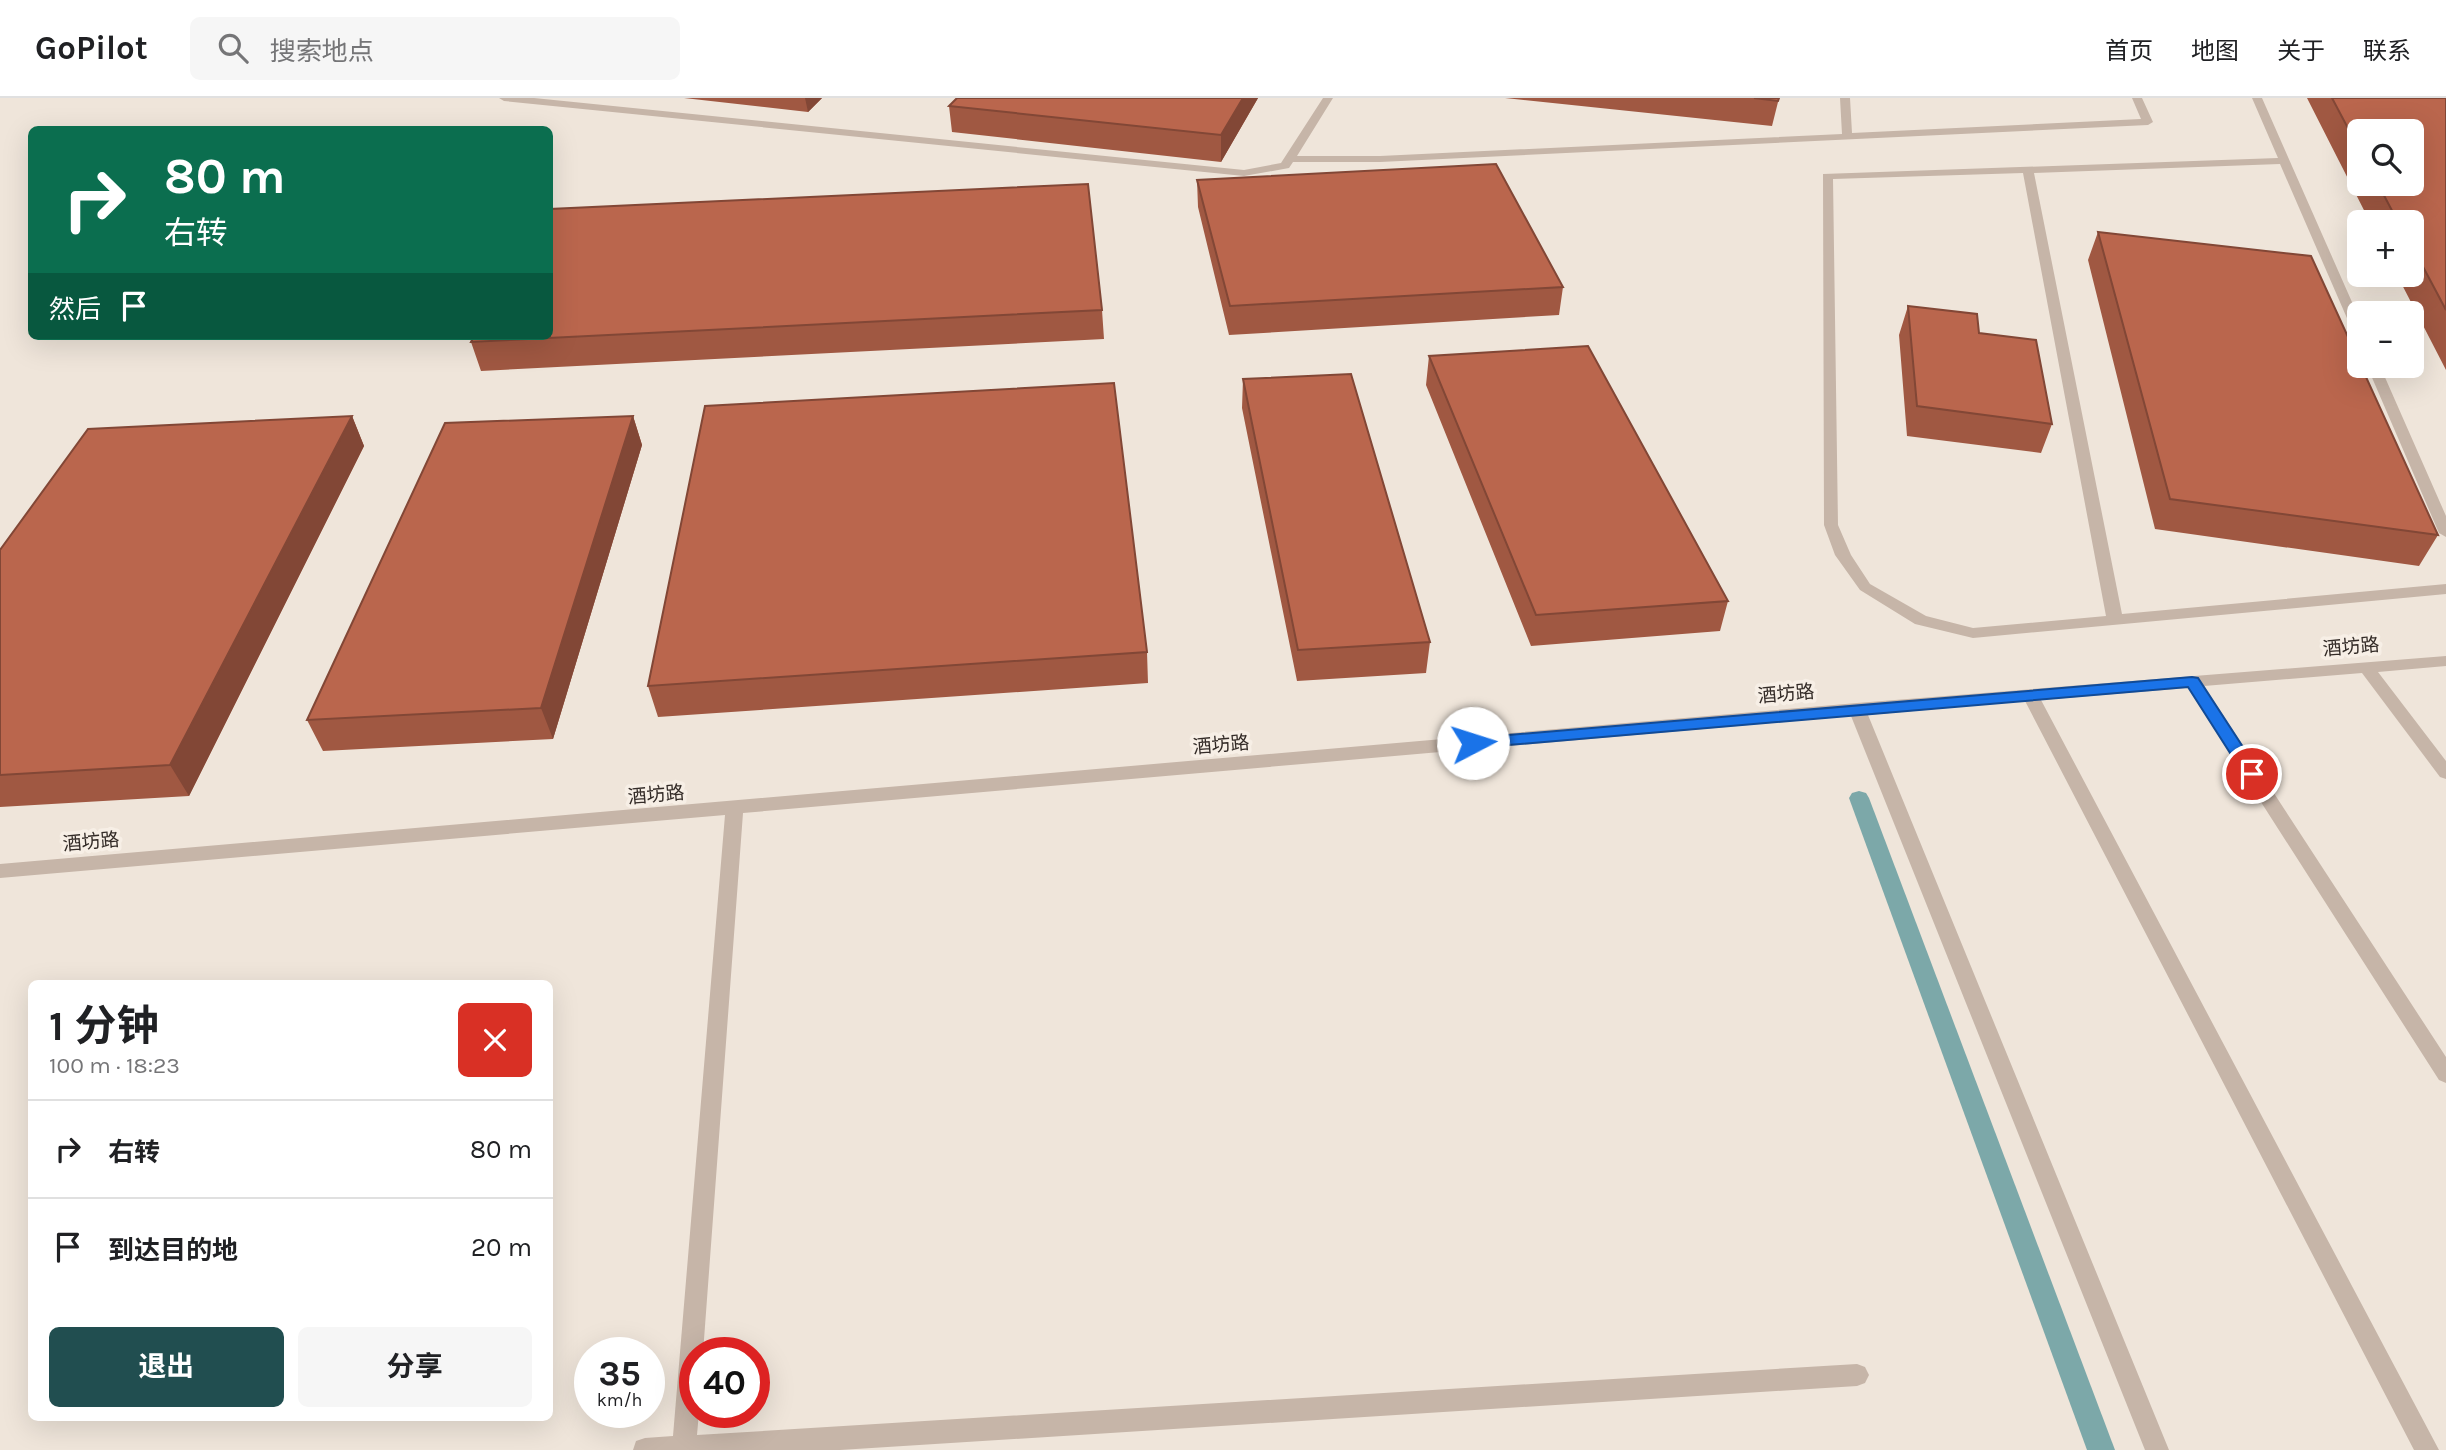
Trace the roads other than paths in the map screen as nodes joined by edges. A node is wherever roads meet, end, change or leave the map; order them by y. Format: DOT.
graph roads {
  1 [pos="504,98"];
  2 [pos="1328,98"];
  3 [pos="1845,98"];
  4 [pos="2137,98"];
  5 [pos="2258,98"];
  6 [pos="1847,136"];
  7 [pos="1289,159"];
  8 [pos="2285,161"];
  9 [pos="2028,169"];
  10 [pos="2347,304"];
  11 [pos="2378,378"];
  12 [pos="2446,533"];
  13 [pos="2446,589"];
  14 [pos="2115,619"];
  15 [pos="2446,661"];
  16 [pos="2366,667"];
  17 [pos="2192,681"];
  18 [pos="2030,695"];
  19 [pos="1857,709"];
  20 [pos="2446,773"];
  21 [pos="734,809"];
  22 [pos="0,871"];
  23 [pos="2446,1074"];
  24 [pos="1857,1375"];
  25 [pos="684,1447"];
  26 [pos="645,1450"];
  27 [pos="2157,1450"];
  28 [pos="2427,1450"];
  1 -- 7 [label="street"];
  2 -- 7 [label="street"];
  3 -- 6 [label="street"];
  4 -- 6 [label="street"];
  5 -- 8 [label="street"];
  6 -- 7 [label="street"];
  8 -- 9 [label="street"];
  8 -- 10 [label="street"];
  9 -- 14 [label="street"];
  9 -- 14 [label="street"];
  11 -- 12 [label="street"];
  13 -- 14 [label="street"];
  15 -- 16 [label="street, 酒坊路"];
  16 -- 17 [label="street, 酒坊路"];
  16 -- 20 [label="street"];
  17 -- 18 [label="street, 酒坊路"];
  17 -- 23 [label="street"];
  18 -- 19 [label="street, 酒坊路"];
  18 -- 28 [label="street"];
  19 -- 21 [label="street, 酒坊路"];
  19 -- 27 [label="street"];
  21 -- 22 [label="street, 酒坊路"];
  21 -- 25 [label="street"];
  24 -- 25 [label="street"];
  25 -- 26 [label="street"];
}
